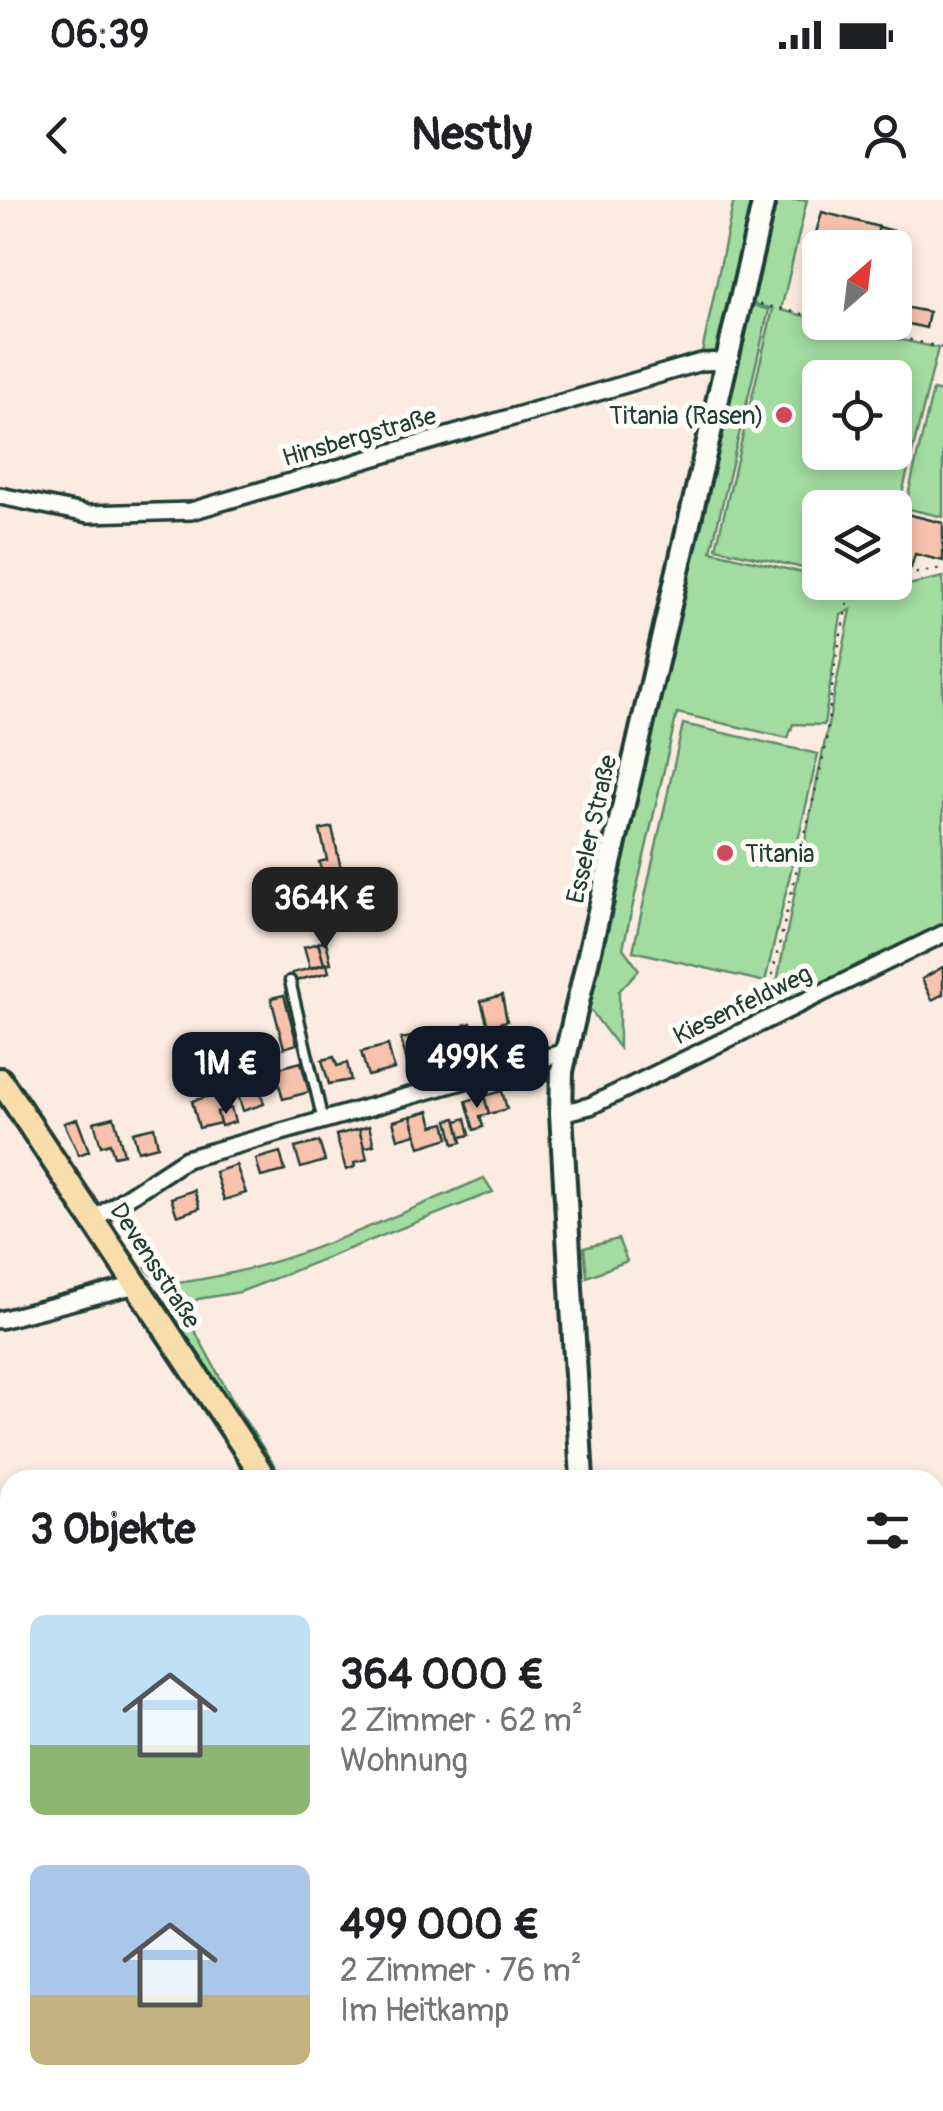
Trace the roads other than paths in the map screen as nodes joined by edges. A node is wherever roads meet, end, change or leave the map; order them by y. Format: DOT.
graph roads {
  1 [pos="764,200"];
  2 [pos="726,361"];
  3 [pos="0,496"];
  4 [pos="943,934"];
  5 [pos="290,982"];
  6 [pos="565,1052"];
  7 [pos="0,1080"];
  8 [pos="560,1113"];
  9 [pos="323,1120"];
  10 [pos="94,1219"];
  11 [pos="136,1285"];
  12 [pos="0,1320"];
  13 [pos="259,1470"];
  14 [pos="581,1470"];
  1 -- 2 [label="main road, Esseler Straße"];
  2 -- 3 [label="street, Hinsbergstraße"];
  2 -- 6 [label="main road, Esseler Straße"];
  4 -- 8 [label="street, Kiesenfeldweg"];
  5 -- 9 [label="lane"];
  6 -- 8 [label="main road, Esseler Straße"];
  6 -- 9 [label="street"];
  7 -- 10 [label="main road, Devensstraße"];
  8 -- 14 [label="main road, Esseler Straße"];
  9 -- 10 [label="street"];
  10 -- 11 [label="main road, Devensstraße"];
  11 -- 12 [label="street"];
  11 -- 13 [label="main road, Devensstraße"];
}
